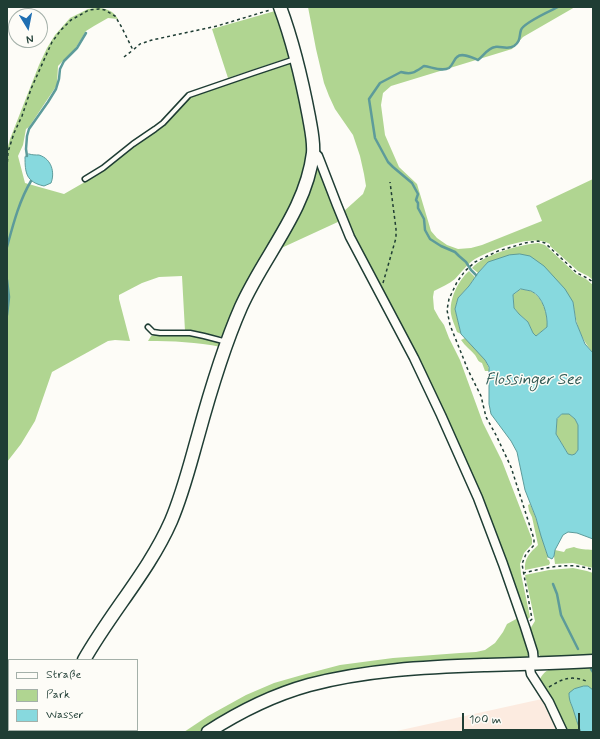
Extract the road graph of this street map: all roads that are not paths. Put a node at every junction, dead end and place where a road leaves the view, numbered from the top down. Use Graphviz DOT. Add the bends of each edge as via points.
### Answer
graph roads {
  1 [pos="280,8"];
  2 [pos="295,59"];
  3 [pos="313,151"];
  4 [pos="85,179"];
  5 [pos="148,327"];
  6 [pos="227,342"];
  7 [pos="85,659"];
  8 [pos="593,661"];
  9 [pos="531,664"];
  10 [pos="208,732"];
  11 [pos="563,732"];
  1 -- 2 [label="main road"];
  2 -- 3 [label="main road" via="308,114"];
  2 -- 4 [label="lane" via="189,96 158,127"];
  3 -- 6 [label="main road" via="303,193 241,306"];
  3 -- 9 [label="street" via="318,156 350,237 414,358 478,498 525,627 532,652"];
  5 -- 6 [label="lane" via="153,332 190,333"];
  6 -- 7 [label="main road" via="185,483 162,540"];
  8 -- 9 [label="main road"];
  9 -- 10 [label="main road" via="419,668 309,685 240,713"];
  9 -- 11 [label="street" via="531,674 549,702"];
}
